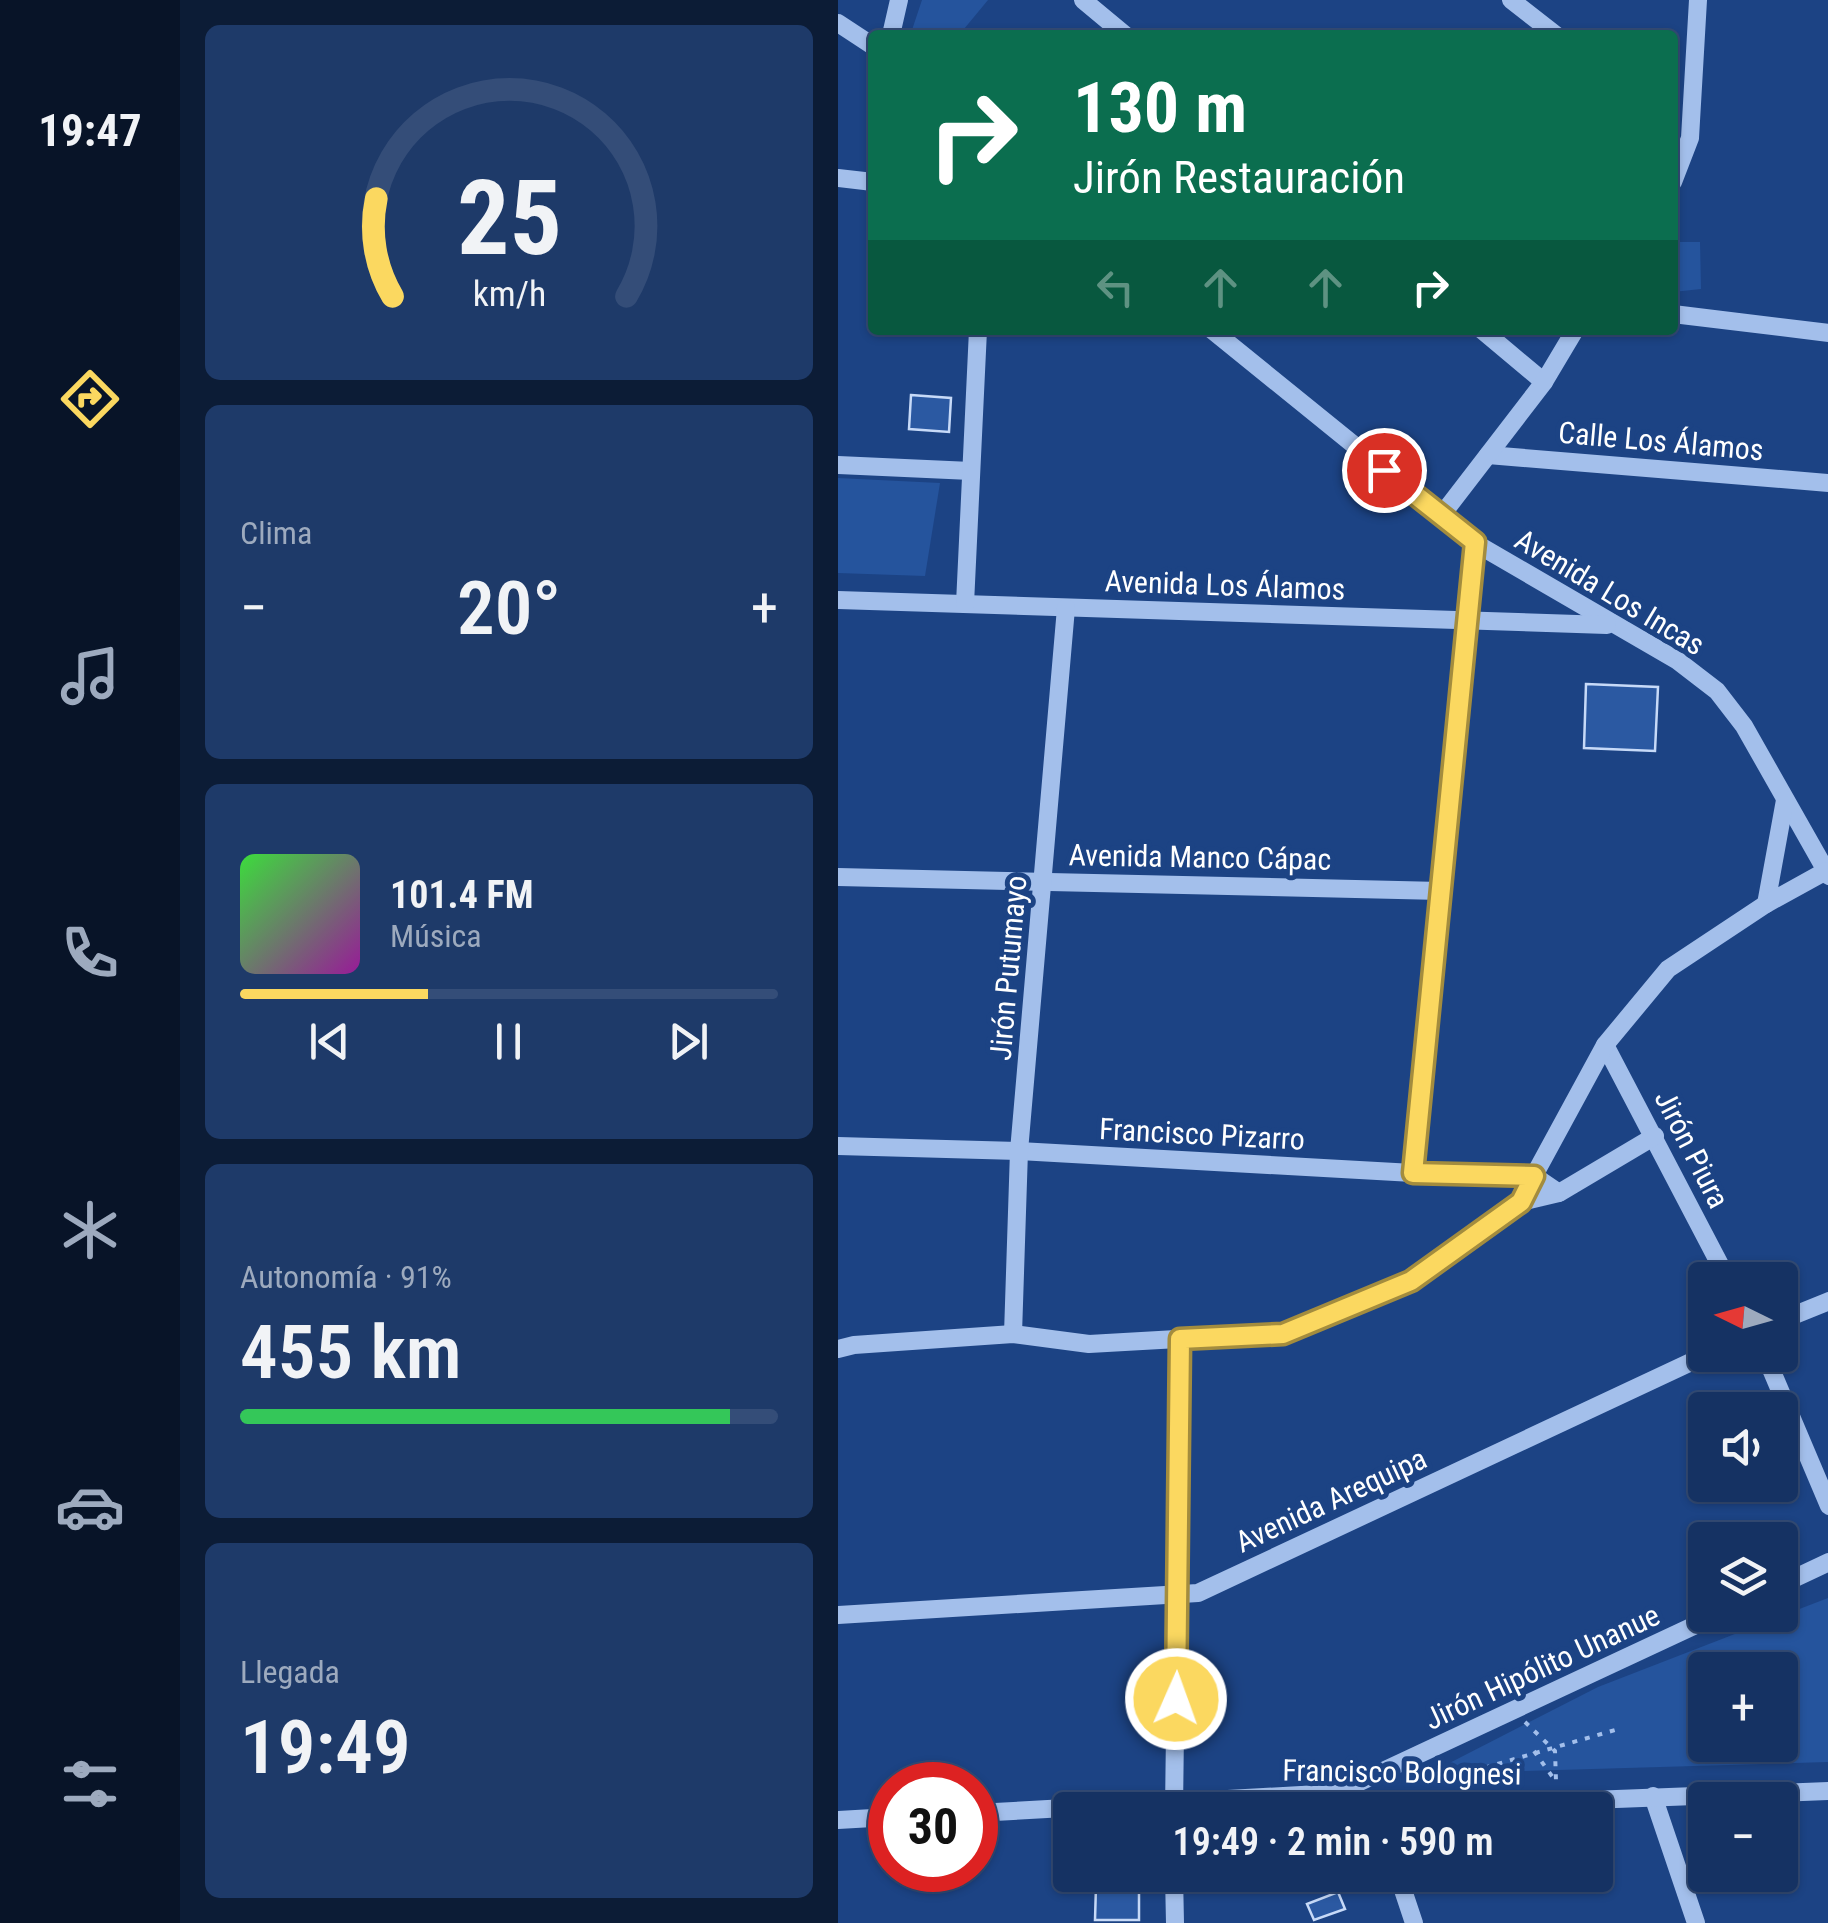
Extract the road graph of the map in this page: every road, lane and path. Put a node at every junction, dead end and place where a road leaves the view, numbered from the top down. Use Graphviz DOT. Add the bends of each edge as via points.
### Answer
graph roads {
  1 [pos="899,0"];
  2 [pos="1083,0"];
  3 [pos="1511,0"];
  4 [pos="1698,0"];
  5 [pos="838,24"];
  6 [pos="892,30"];
  7 [pos="1119,30"];
  8 [pos="1550,30"];
  9 [pos="868,43"];
  10 [pos="1678,129"];
  11 [pos="1690,138"];
  12 [pos="1678,169"];
  13 [pos="838,178"];
  14 [pos="868,181"];
  15 [pos="1678,315"];
  16 [pos="1828,333"];
  17 [pos="978,335"];
  18 [pos="1218,335"];
  19 [pos="1488,335"];
  20 [pos="1572,335"];
  21 [pos="1544,382"];
  22 [pos="1488,455"];
  23 [pos="838,465"];
  24 [pos="971,471"];
  25 [pos="1828,482"];
  26 [pos="1441,516"];
  27 [pos="1475,542"];
  28 [pos="838,600"];
  29 [pos="964,604"];
  30 [pos="1066,608"];
  31 [pos="1467,621"];
  32 [pos="1611,625"];
  33 [pos="1785,800"];
  34 [pos="1827,874"];
  35 [pos="838,877"];
  36 [pos="1044,881"];
  37 [pos="1441,891"];
  38 [pos="1766,904"];
  39 [pos="1605,1045"];
  40 [pos="1655,1136"];
  41 [pos="838,1146"];
  42 [pos="1019,1151"];
  43 [pos="1413,1173"];
  44 [pos="1534,1176"];
  45 [pos="1559,1193"];
  46 [pos="1521,1202"];
  47 [pos="1719,1262"];
  48 [pos="1828,1301"];
  49 [pos="1798,1314"];
  50 [pos="1012,1334"];
  51 [pos="1180,1339"];
  52 [pos="838,1349"];
  53 [pos="1688,1363"];
  54 [pos="1771,1372"];
  55 [pos="1828,1506"];
  56 [pos="1828,1562"];
  57 [pos="1798,1576"];
  58 [pos="1179,1596"];
  59 [pos="838,1615"];
  60 [pos="1688,1629"];
  61 [pos="1515,1712"];
  62 [pos="1615,1730"];
  63 [pos="1551,1747"];
  64 [pos="1534,1751"];
  65 [pos="1366,1778"];
  66 [pos="1556,1781"];
  67 [pos="1426,1784"];
  68 [pos="1174,1792"];
  69 [pos="1338,1792"];
  70 [pos="1370,1792"];
  71 [pos="1560,1792"];
  72 [pos="1828,1792"];
  73 [pos="1653,1796"];
  74 [pos="1613,1798"];
  75 [pos="1053,1810"];
  76 [pos="998,1812"];
  77 [pos="868,1819"];
  78 [pos="838,1820"];
  79 [pos="1174,1892"];
  80 [pos="1404,1892"];
  81 [pos="1175,1923"];
  82 [pos="1414,1923"];
  83 [pos="1696,1923"];
  1 -- 6 [label="street"];
  2 -- 7 [label="street"];
  3 -- 8 [label="street"];
  4 -- 11 [label="street"];
  5 -- 9 [label="street"];
  10 -- 11 [label="street"];
  11 -- 12 [label="street"];
  13 -- 14 [label="street"];
  15 -- 16 [label="street"];
  17 -- 24 [label="street"];
  18 -- 26 [label="street, Avenida Los Incas"];
  19 -- 21 [label="street"];
  20 -- 21 [label="street"];
  21 -- 22 [label="street"];
  22 -- 25 [label="street, Calle Los Álamos"];
  22 -- 26 [label="street"];
  23 -- 24 [label="street"];
  24 -- 29 [label="street"];
  26 -- 27 [label="street, Avenida Los Incas"];
  27 -- 31 [label="street"];
  27 -- 32 [label="street, Avenida Los Incas"];
  28 -- 29 [label="street, Avenida Los Álamos"];
  29 -- 30 [label="street, Avenida Los Álamos"];
  30 -- 31 [label="street, Avenida Los Álamos"];
  30 -- 36 [label="street, Jirón Putumayo"];
  31 -- 32 [label="street, Avenida Los Álamos"];
  31 -- 37 [label="street"];
  32 -- 33 [label="street, Avenida Los Incas" via="1717,691"];
  33 -- 34 [label="street, Avenida Los Incas"];
  33 -- 38 [label="street"];
  34 -- 38 [label="street"];
  35 -- 36 [label="street, Avenida Manco Cápac"];
  36 -- 37 [label="street, Avenida Manco Cápac"];
  36 -- 42 [label="street, Jirón Putumayo"];
  37 -- 43 [label="street"];
  38 -- 39 [label="street" via="1668,969"];
  39 -- 40 [label="street, Jirón Piura"];
  39 -- 44 [label="street"];
  40 -- 45 [label="street"];
  40 -- 47 [label="street, Jirón Piura"];
  41 -- 42 [label="street, Francisco Pizarro"];
  42 -- 43 [label="street, Francisco Pizarro"];
  42 -- 50 [label="street, Jirón Putumayo"];
  43 -- 44 [label="street, Francisco Pizarro"];
  44 -- 45 [label="street"];
  44 -- 46 [label="street"];
  45 -- 46 [label="street"];
  46 -- 51 [label="street" via="1411,1281 1283,1334"];
  48 -- 49 [label="street"];
  50 -- 51 [label="street" via="1089,1344"];
  50 -- 52 [label="street"];
  51 -- 58 [label="street"];
  53 -- 58 [label="street, Avenida Arequipa" via="1216,1585"];
  54 -- 55 [label="street"];
  56 -- 57 [label="street"];
  58 -- 59 [label="street, Avenida Arequipa"];
  58 -- 68 [label="street"];
  60 -- 61 [label="street, Jirón Hipólito Unanue"];
  61 -- 63 [label="path"];
  61 -- 65 [label="street, Jirón Hipólito Unanue"];
  62 -- 63 [label="path"];
  63 -- 64 [label="path"];
  63 -- 66 [label="path"];
  64 -- 66 [label="path"];
  64 -- 67 [label="path"];
  65 -- 69 [label="street, Jirón Hipólito Unanue"];
  65 -- 70 [label="street"];
  66 -- 71 [label="path"];
  72 -- 73 [label="street, Francisco Bolognesi"];
  73 -- 74 [label="street, Francisco Bolognesi"];
  73 -- 83 [label="street"];
  75 -- 76 [label="street, Francisco Bolognesi"];
  77 -- 78 [label="street"];
  79 -- 81 [label="street"];
  80 -- 82 [label="street"];
}
